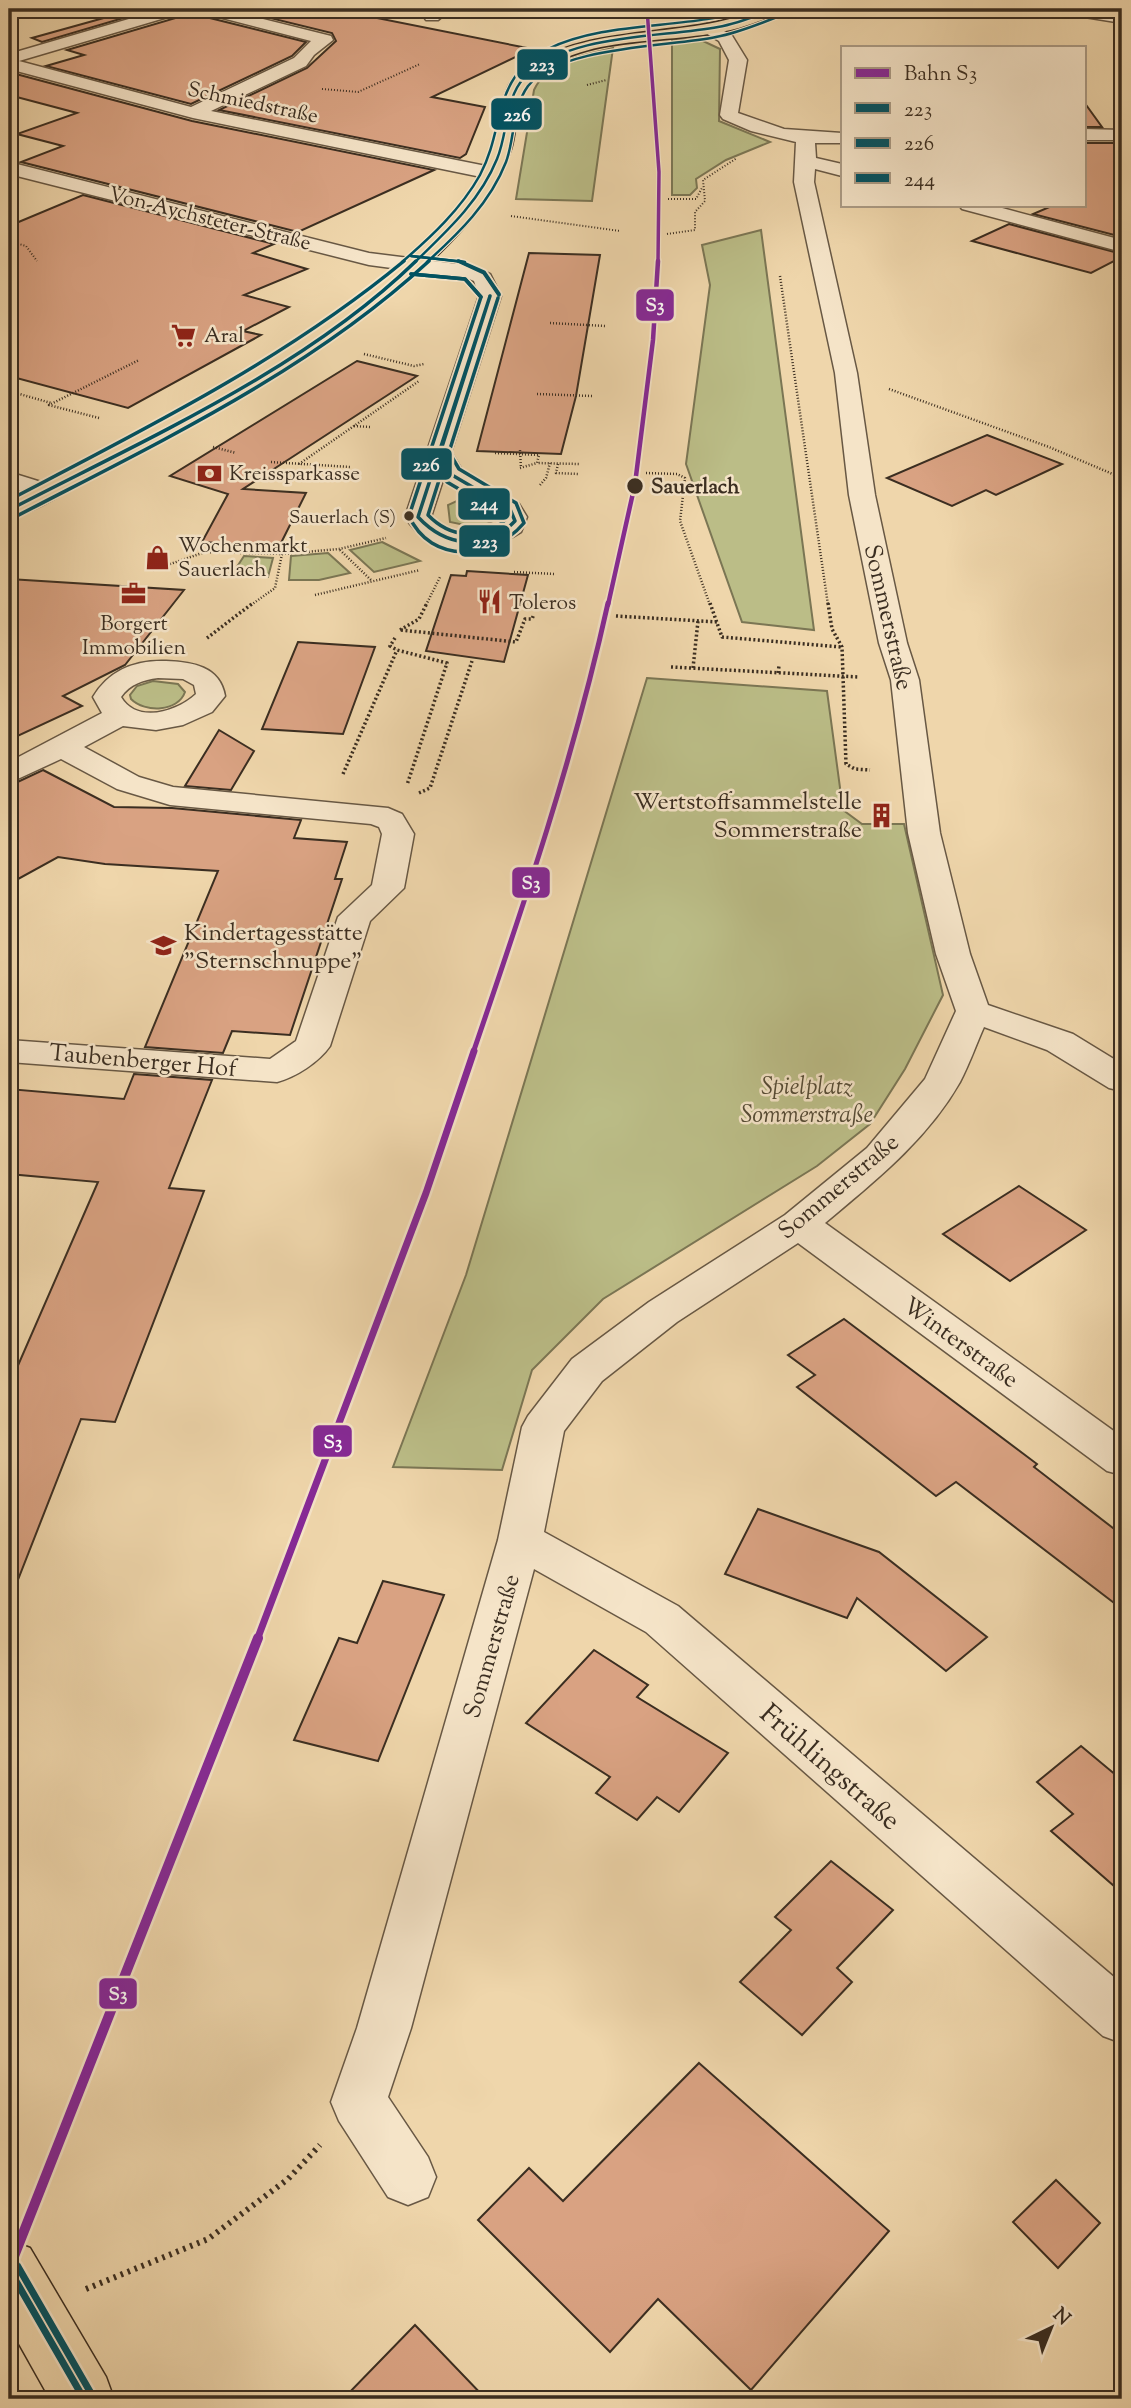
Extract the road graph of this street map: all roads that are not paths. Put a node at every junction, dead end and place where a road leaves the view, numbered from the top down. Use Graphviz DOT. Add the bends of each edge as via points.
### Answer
graph roads {
  1 [pos="179,9"];
  2 [pos="205,9"];
  3 [pos="774,9"];
  4 [pos="1066,9"];
  5 [pos="1122,18"];
  6 [pos="707,29"];
  7 [pos="9,62"];
  8 [pos="194,113"];
  9 [pos="1086,135"];
  10 [pos="1122,135"];
  11 [pos="841,138"];
  12 [pos="806,150"];
  13 [pos="9,167"];
  14 [pos="841,169"];
  15 [pos="491,173"];
  16 [pos="973,206"];
  17 [pos="1122,246"];
  18 [pos="411,265"];
  19 [pos="440,453"];
  20 [pos="9,479"];
  21 [pos="44,491"];
  22 [pos="9,510"];
  23 [pos="121,715"];
  24 [pos="62,747"];
  25 [pos="9,774"];
  26 [pos="973,1011"];
  27 [pos="9,1051"];
  28 [pos="1122,1080"];
  29 [pos="799,1224"];
  30 [pos="1122,1459"];
  31 [pos="520,1540"];
  32 [pos="1122,2018"];
  33 [pos="408,2177"];
  34 [pos="9,2269"];
  35 [pos="84,2399"];
  1 -- 7 [label="street"];
  2 -- 8 [label="street" via="325,40 300,62"];
  3 -- 6 [label="main road"];
  4 -- 5 [label="street"];
  6 -- 12 [label="street" via="725,38 738,60 729,115"];
  6 -- 15 [label="main road" via="585,47 551,58 527,74 514,91"];
  7 -- 8 [label="street, Schmiedstraße"];
  8 -- 15 [label="street, Schmiedstraße"];
  9 -- 10 [label="street"];
  11 -- 12 [label="street"];
  12 -- 14 [label="street"];
  12 -- 26 [label="street, Sommerstraße" via="804,181 846,373 862,495 905,680 924,833 953,954"];
  13 -- 18 [label="street, Von-Aychsteter-Straße" via="369,259"];
  15 -- 18 [label="main road" via="477,201"];
  16 -- 17 [label="street"];
  18 -- 19 [label="street, Von-Aychsteter-Straße" via="473,272 483,278 490,296"];
  18 -- 21 [label="main road" via="346,318"];
  19 -- 19 [label="street" via="418,517 424,530 440,540 499,537 514,521 510,509 452,475"];
  20 -- 21 [label="street"];
  21 -- 22 [label="main road"];
  23 -- 23 [label="street" via="110,707 107,697 111,687 138,672 177,669 205,679 211,687 204,706 175,719 137,720"];
  23 -- 24 [label="street"];
  24 -- 25 [label="street"];
  24 -- 27 [label="street, Taubenberger Hof" via="128,783 170,796 377,815 391,821 398,834 388,888 355,917 312,1046 277,1071"];
  26 -- 28 [label="street" via="1060,1042"];
  26 -- 29 [label="street, Sommerstraße" via="942,1082 916,1117 880,1157"];
  29 -- 30 [label="street, Winterstraße"];
  29 -- 31 [label="street, Sommerstraße" via="663,1312 587,1370 543,1427"];
  31 -- 32 [label="street, Frühlingstraße" via="662,1619"];
  31 -- 33 [label="street, Sommerstraße" via="384,2028 359,2102"];
  34 -- 35 [label="main road"];
}
